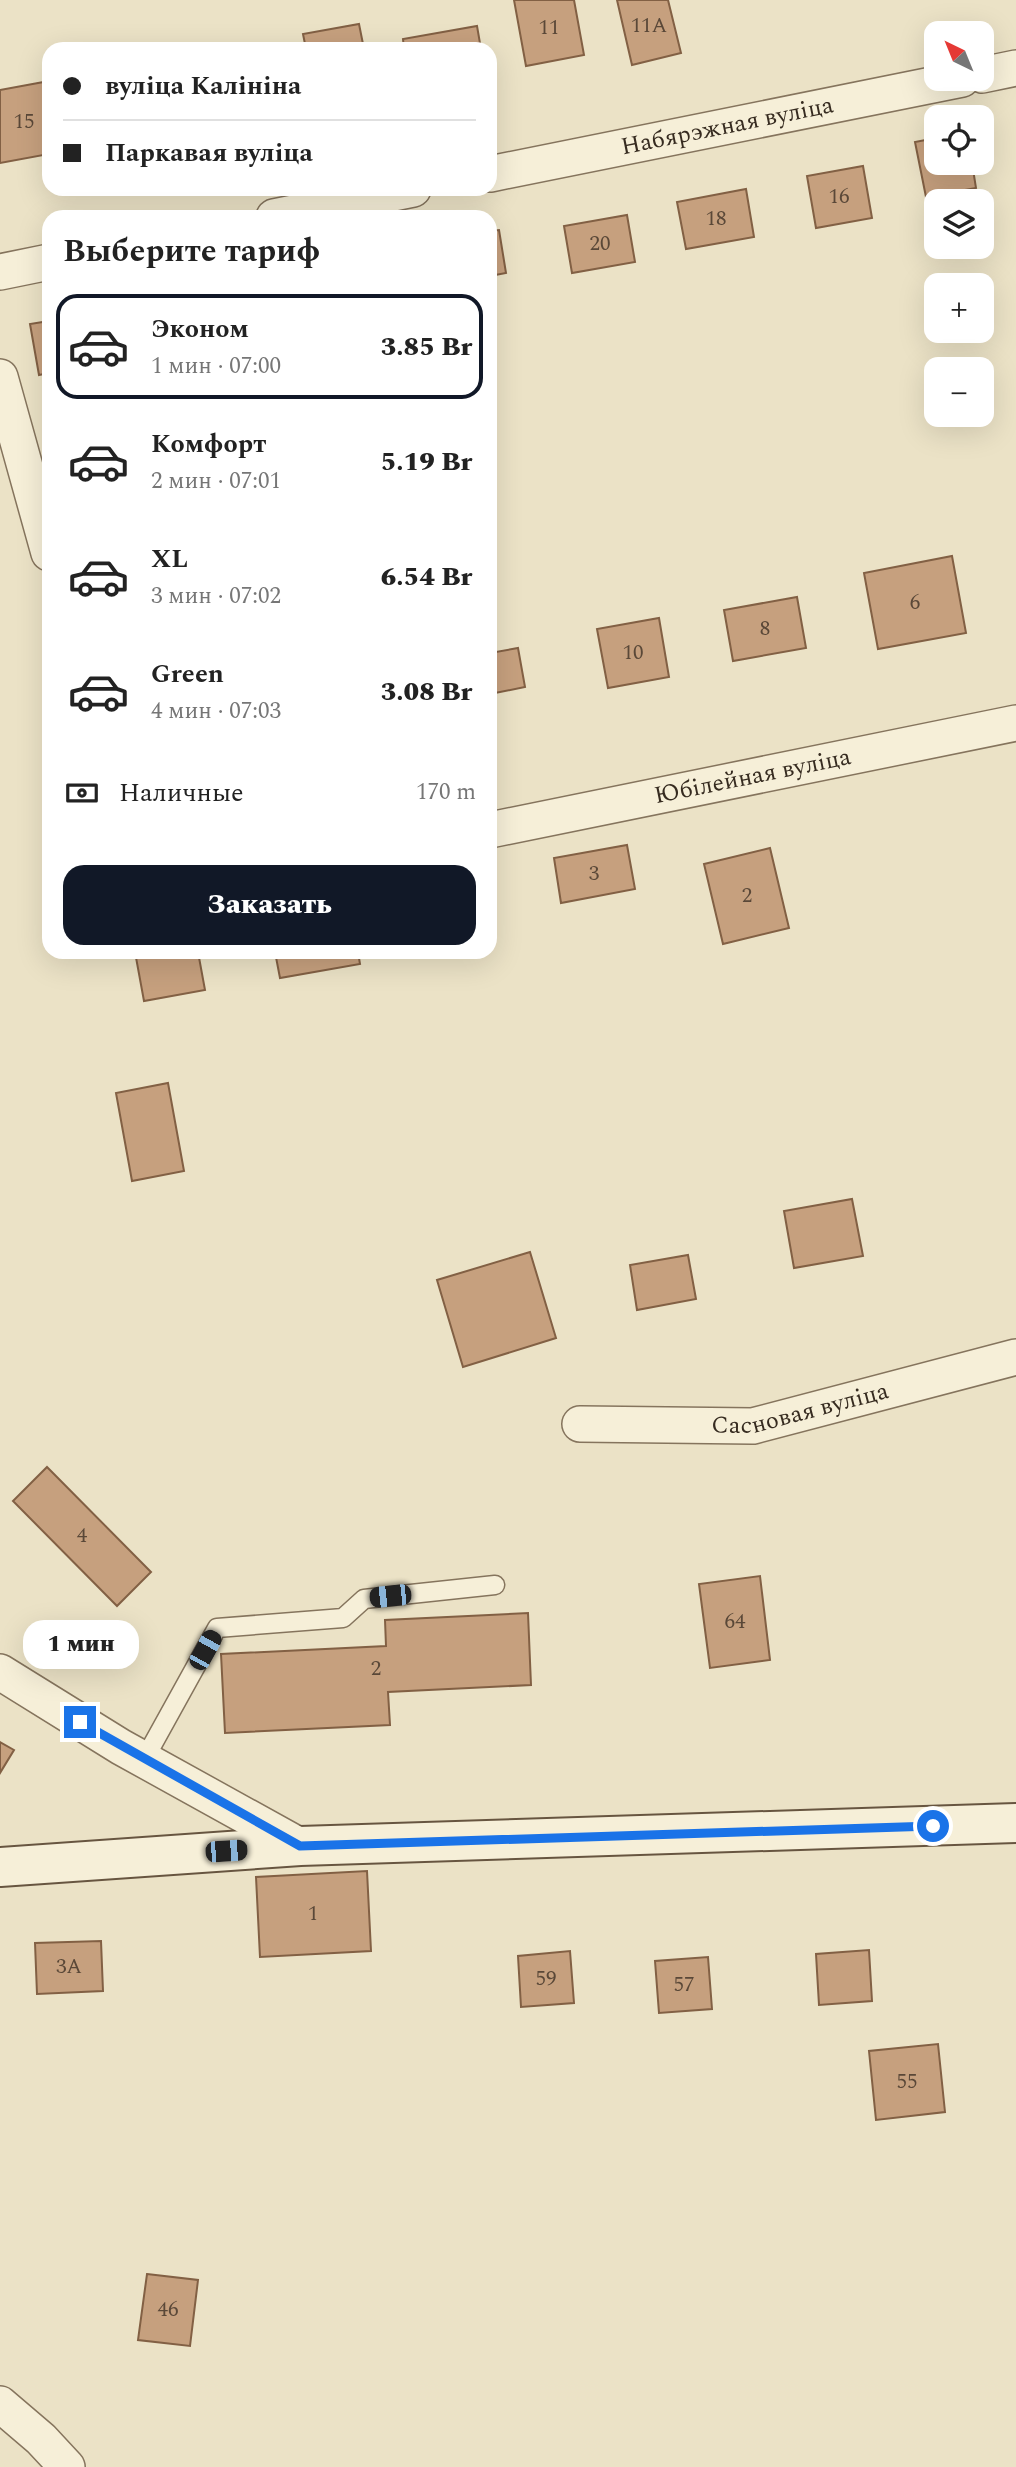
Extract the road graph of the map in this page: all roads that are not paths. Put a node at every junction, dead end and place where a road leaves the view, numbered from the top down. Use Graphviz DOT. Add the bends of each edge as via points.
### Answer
graph roads {
  1 [pos="1016,68"];
  2 [pos="994,73"];
  3 [pos="924,87"];
  4 [pos="497,173"];
  5 [pos="378,196"];
  6 [pos="309,210"];
  7 [pos="42,263"];
  8 [pos="0,272"];
  9 [pos="0,377"];
  10 [pos="42,528"];
  11 [pos="1016,723"];
  12 [pos="497,829"];
  13 [pos="1016,1357"];
  14 [pos="580,1424"];
  15 [pos="495,1585"];
  16 [pos="0,1672"];
  17 [pos="144,1760"];
  18 [pos="1016,1823"];
  19 [pos="300,1846"];
  20 [pos="0,1867"];
  21 [pos="0,2404"];
  22 [pos="67,2467"];
  1 -- 2 [label="street"];
  3 -- 4 [label="street, Набярэжная вуліца"];
  5 -- 6 [label="street"];
  7 -- 8 [label="street"];
  9 -- 10 [label="street"];
  11 -- 12 [label="street, Юбілейная вуліца"];
  13 -- 14 [label="street, Сасновая вуліца" via="753,1426"];
  15 -- 17 [label="lane" via="364,1599 343,1618 217,1628"];
  16 -- 17 [label="street"];
  17 -- 19 [label="street"];
  18 -- 19 [label="street"];
  19 -- 20 [label="street"];
  21 -- 22 [label="street"];
}
